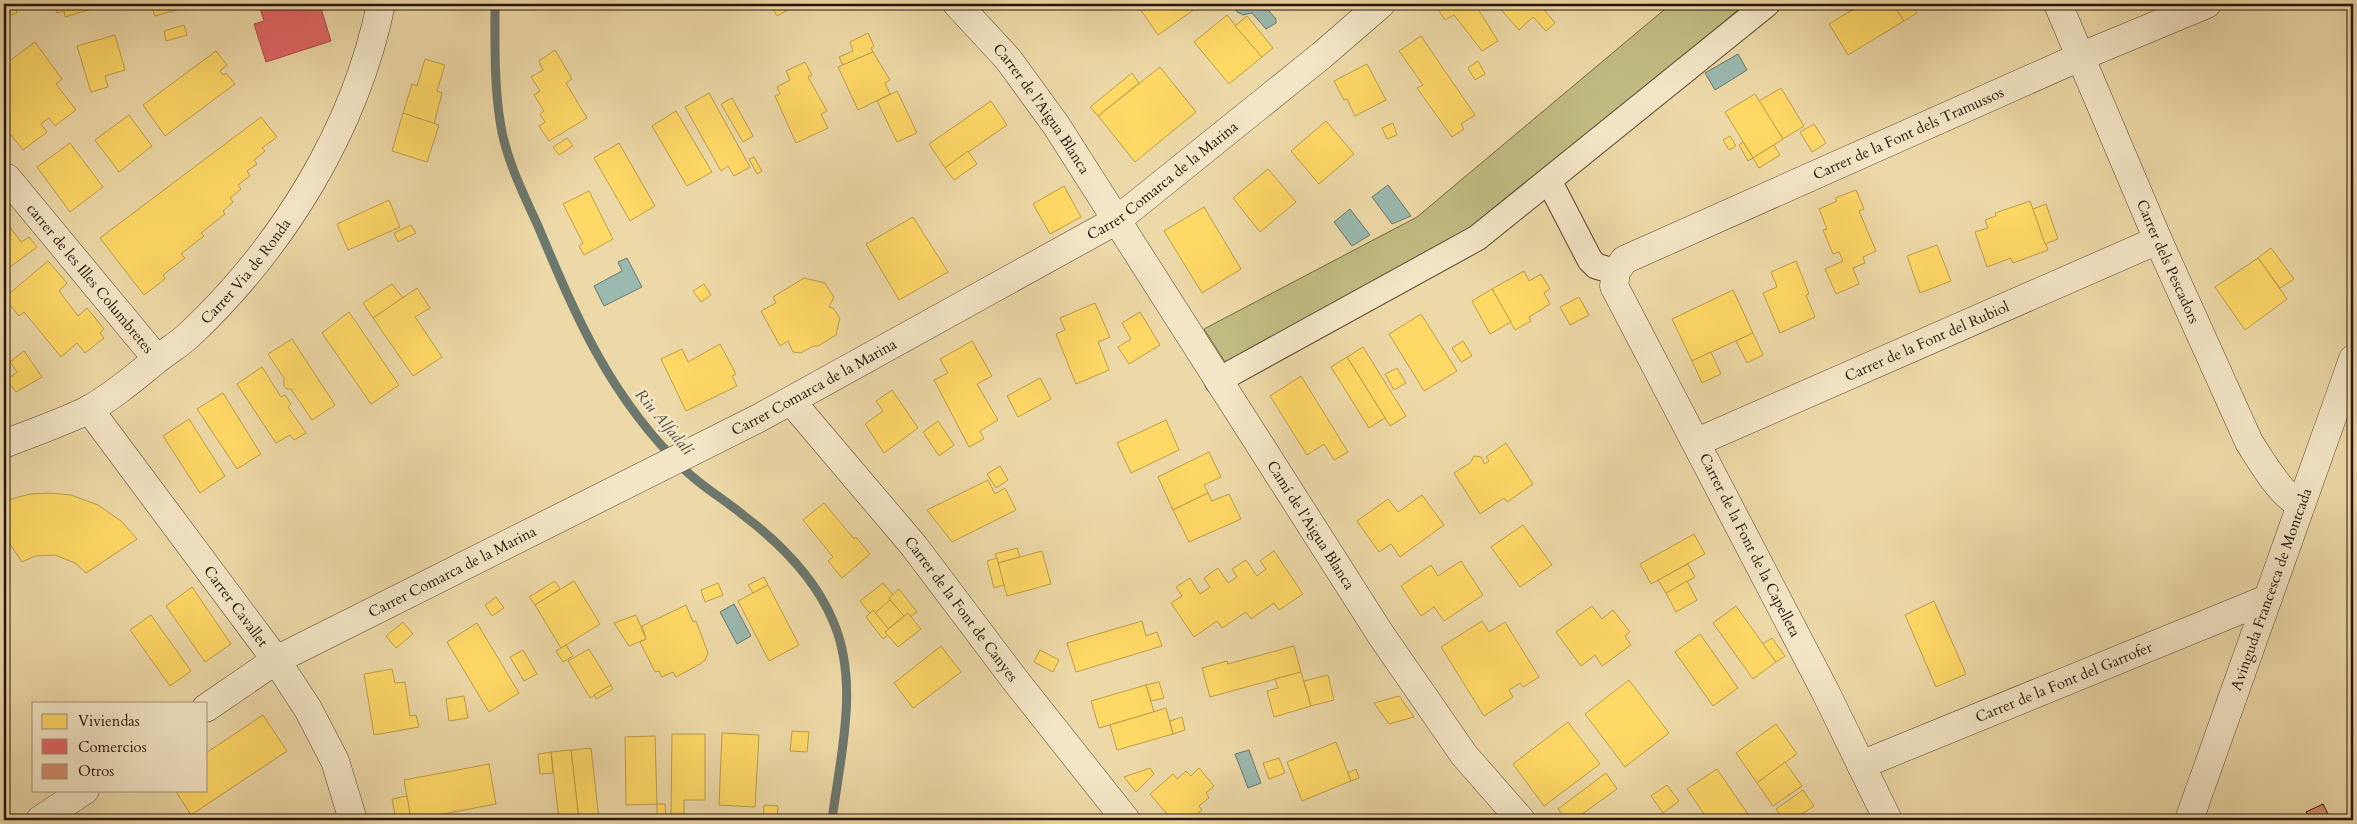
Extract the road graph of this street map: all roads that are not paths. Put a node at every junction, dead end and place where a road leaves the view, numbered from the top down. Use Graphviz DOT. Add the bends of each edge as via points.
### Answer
graph roads {
  1 [pos="381,4"];
  2 [pos="957,4"];
  3 [pos="1381,4"];
  4 [pos="1766,4"];
  5 [pos="2058,4"];
  6 [pos="2207,4"];
  7 [pos="2082,56"];
  8 [pos="4,180"];
  9 [pos="1548,182"];
  10 [pos="1117,220"];
  11 [pos="2158,240"];
  12 [pos="1616,272"];
  13 [pos="2353,358"];
  14 [pos="157,360"];
  15 [pos="1217,381"];
  16 [pos="791,401"];
  17 [pos="89,409"];
  18 [pos="1697,442"];
  19 [pos="4,444"];
  20 [pos="2301,504"];
  21 [pos="2267,599"];
  22 [pos="276,660"];
  23 [pos="208,707"];
  24 [pos="1861,765"];
  25 [pos="82,792"];
  26 [pos="1513,818"];
  27 [pos="40,820"];
  28 [pos="353,820"];
  29 [pos="1126,820"];
  30 [pos="1888,820"];
  31 [pos="2189,820"];
  1 -- 14 [label="street, Carrer Via de Ronda" via="363,72 342,122 296,205 236,287 187,337"];
  2 -- 10 [label="street, Carrer de l’Aigua Blanca" via="1008,58"];
  3 -- 10 [label="street, Carrer Comarca de la Marina"];
  4 -- 9 [label="street"];
  5 -- 7 [label="street, Carrer dels Pescadors"];
  6 -- 7 [label="street, Carrer de la Font dels Tramussos"];
  7 -- 11 [label="street, Carrer dels Pescadors"];
  7 -- 12 [label="street, Carrer de la Font dels Tramussos" via="1624,260"];
  8 -- 14 [label="street, carrer de les Illes Columbretes" via="7,178"];
  9 -- 12 [label="street" via="1590,260 1596,266"];
  9 -- 15 [label="street" via="1477,238"];
  10 -- 15 [label="street, Camí de l’Aigua Blanca"];
  10 -- 16 [label="street, Carrer Comarca de la Marina"];
  11 -- 18 [label="street, Carrer de la Font del Rubiol"];
  11 -- 20 [label="street, Carrer dels Pescadors" via="2249,442 2284,491"];
  12 -- 18 [label="street, Carrer de la Font de la Capelleta" via="1614,286"];
  13 -- 20 [label="street, Avinguda Francesca de Montcada"];
  14 -- 17 [label="street, Carrer Via de Ronda"];
  15 -- 26 [label="street, Camí de l’Aigua Blanca" via="1434,714"];
  16 -- 22 [label="street, Carrer Comarca de la Marina"];
  16 -- 29 [label="street, Carrer de la Font de Canyes" via="914,546"];
  17 -- 19 [label="street, Carrer Via de Ronda"];
  17 -- 22 [label="street, Carrer Cavallet"];
  18 -- 24 [label="street, Carrer de la Font de la Capelleta"];
  20 -- 21 [label="street, Avinguda Francesca de Montcada"];
  21 -- 24 [label="street, Carrer de la Font del Garrofer"];
  21 -- 31 [label="street, Avinguda Francesca de Montcada"];
  22 -- 23 [label="street, Carrer Comarca de la Marina"];
  22 -- 28 [label="street, Carrer Cavallet" via="328,747"];
  24 -- 30 [label="street, Carrer de la Font de la Capelleta"];
  25 -- 27 [label="street"];
}
